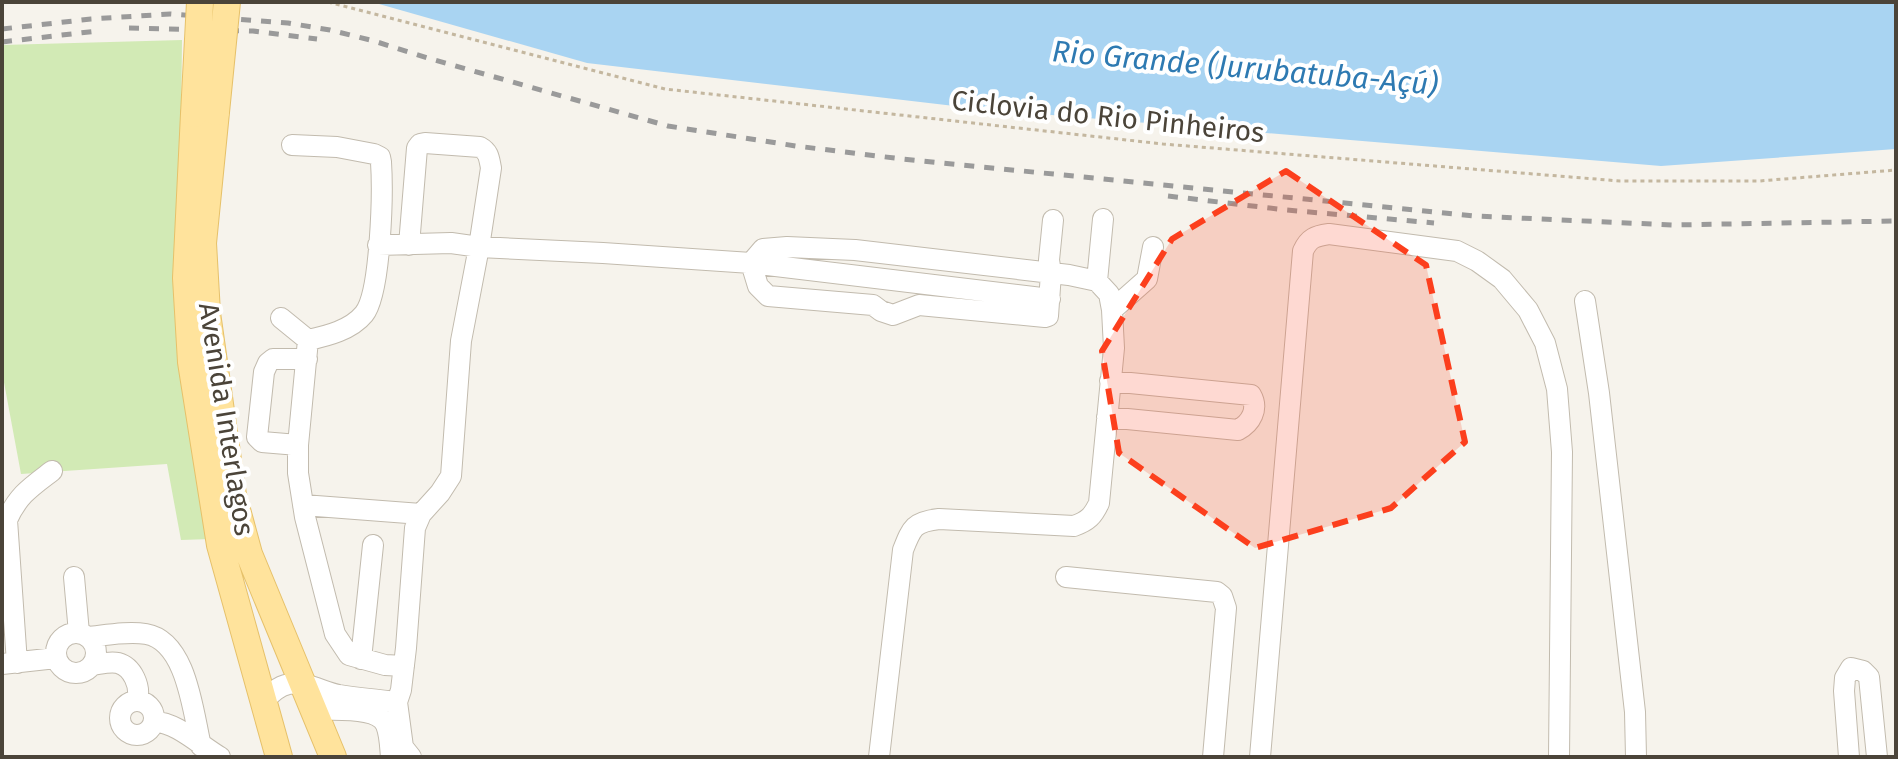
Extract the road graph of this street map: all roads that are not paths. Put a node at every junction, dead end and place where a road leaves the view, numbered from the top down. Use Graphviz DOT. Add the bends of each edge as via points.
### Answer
graph roads {
  1 [pos="200,2"];
  2 [pos="227,2"];
  3 [pos="205,113"];
  4 [pos="292,145"];
  5 [pos="1103,219"];
  6 [pos="1053,220"];
  7 [pos="378,245"];
  8 [pos="409,245"];
  9 [pos="479,247"];
  10 [pos="1153,247"];
  11 [pos="751,263"];
  12 [pos="1051,273"];
  13 [pos="1097,281"];
  14 [pos="916,284"];
  15 [pos="1050,299"];
  16 [pos="1585,301"];
  17 [pos="914,307"];
  18 [pos="1112,310"];
  19 [pos="281,318"];
  20 [pos="308,350"];
  21 [pos="1110,381"];
  22 [pos="1107,417"];
  23 [pos="298,445"];
  24 [pos="52,471"];
  25 [pos="303,505"];
  26 [pos="421,514"];
  27 [pos="373,545"];
  28 [pos="74,577"];
  29 [pos="1066,577"];
  30 [pos="84,635"];
  31 [pos="56,658"];
  32 [pos="361,659"];
  33 [pos="10,664"];
  34 [pos="92,665"];
  35 [pos="404,666"];
  36 [pos="304,684"];
  37 [pos="137,700"];
  38 [pos="263,702"];
  39 [pos="397,702"];
  40 [pos="314,710"];
  41 [pos="154,722"];
  42 [pos="201,746"];
  43 [pos="220,757"];
  44 [pos="279,757"];
  45 [pos="333,757"];
  46 [pos="391,757"];
  47 [pos="411,757"];
  48 [pos="879,757"];
  49 [pos="1213,757"];
  50 [pos="1260,757"];
  51 [pos="1559,757"];
  52 [pos="1636,757"];
  53 [pos="1849,757"];
  54 [pos="1877,757"];
  1 -- 3 [label="main road, bridge"];
  2 -- 3 [label="main road, bridge"];
  3 -- 36 [label="main road, Avenida Interlagos" via="207,313 233,495 249,554"];
  3 -- 38 [label="main road, Avenida Interlagos" via="186,278 191,362 220,545"];
  4 -- 7 [label="lane" via="337,147 380,157"];
  5 -- 13 [label="lane"];
  6 -- 12 [label="lane"];
  7 -- 8 [label="lane"];
  7 -- 20 [label="lane" via="373,291 363,316"];
  8 -- 9 [label="lane"];
  8 -- 9 [label="lane" via="417,148 439,143 480,147 489,157"];
  9 -- 11 [label="lane"];
  9 -- 26 [label="lane" via="461,341 451,476"];
  10 -- 18 [label="lane" via="1147,279"];
  11 -- 12 [label="lane" via="763,249 787,247"];
  11 -- 14 [label="lane"];
  11 -- 17 [label="lane" via="758,286 768,296 873,305 893,315"];
  12 -- 13 [label="lane"];
  12 -- 15 [label="lane"];
  13 -- 18 [label="lane" via="1109,294"];
  14 -- 15 [label="lane"];
  14 -- 17 [label="lane"];
  15 -- 17 [label="lane" via="1045,317"];
  16 -- 52 [label="lane" via="1635,712"];
  18 -- 21 [label="lane"];
  19 -- 20 [label="lane"];
  20 -- 23 [label="lane"];
  20 -- 23 [label="lane" via="268,363 257,437"];
  21 -- 22 [label="lane"];
  21 -- 22 [label="lane" via="1251,395 1255,406 1247,426 1238,430"];
  22 -- 48 [label="lane" via="1099,503 1084,522 1074,526 939,519 913,528 903,550"];
  23 -- 25 [label="lane"];
  24 -- 33 [label="lane" via="22,494 7,520"];
  25 -- 26 [label="lane"];
  25 -- 32 [label="lane" via="335,634 349,655"];
  26 -- 35 [label="lane" via="415,528"];
  27 -- 32 [label="lane"];
  28 -- 30 [label="lane"];
  29 -- 49 [label="lane" via="1222,596 1226,608"];
  30 -- 31 [label="lane" via="72,633 60,640"];
  30 -- 34 [label="lane" via="96,647"];
  30 -- 42 [label="lane" via="144,634 170,648 182,669"];
  31 -- 33 [label="lane"];
  31 -- 34 [label="lane" via="63,669 75,673"];
  32 -- 35 [label="lane"];
  34 -- 37 [label="lane" via="118,663 127,668 139,692"];
  35 -- 39 [label="lane"];
  36 -- 38 [label="lane" via="281,686"];
  36 -- 39 [label="lane"];
  36 -- 40 [label="main road, Avenida Interlagos"];
  37 -- 41 [label="lane" via="151,709"];
  37 -- 41 [label="lane" via="121,713 125,729 140,734"];
  38 -- 44 [label="main road, Avenida Interlagos"];
  39 -- 47 [label="lane" via="403,747"];
  40 -- 45 [label="main road, Avenida Interlagos"];
  40 -- 46 [label="lane" via="377,715 387,726"];
  41 -- 42 [label="lane" via="172,726"];
  42 -- 43 [label="lane"];
  50 -- 51 [label="lane" via="1303,251 1316,235 1329,234 1457,251 1477,261 1502,279 1528,310 1545,343 1557,389 1562,452"];
  53 -- 54 [label="lane" via="1844,691 1851,668 1869,677"];
}
